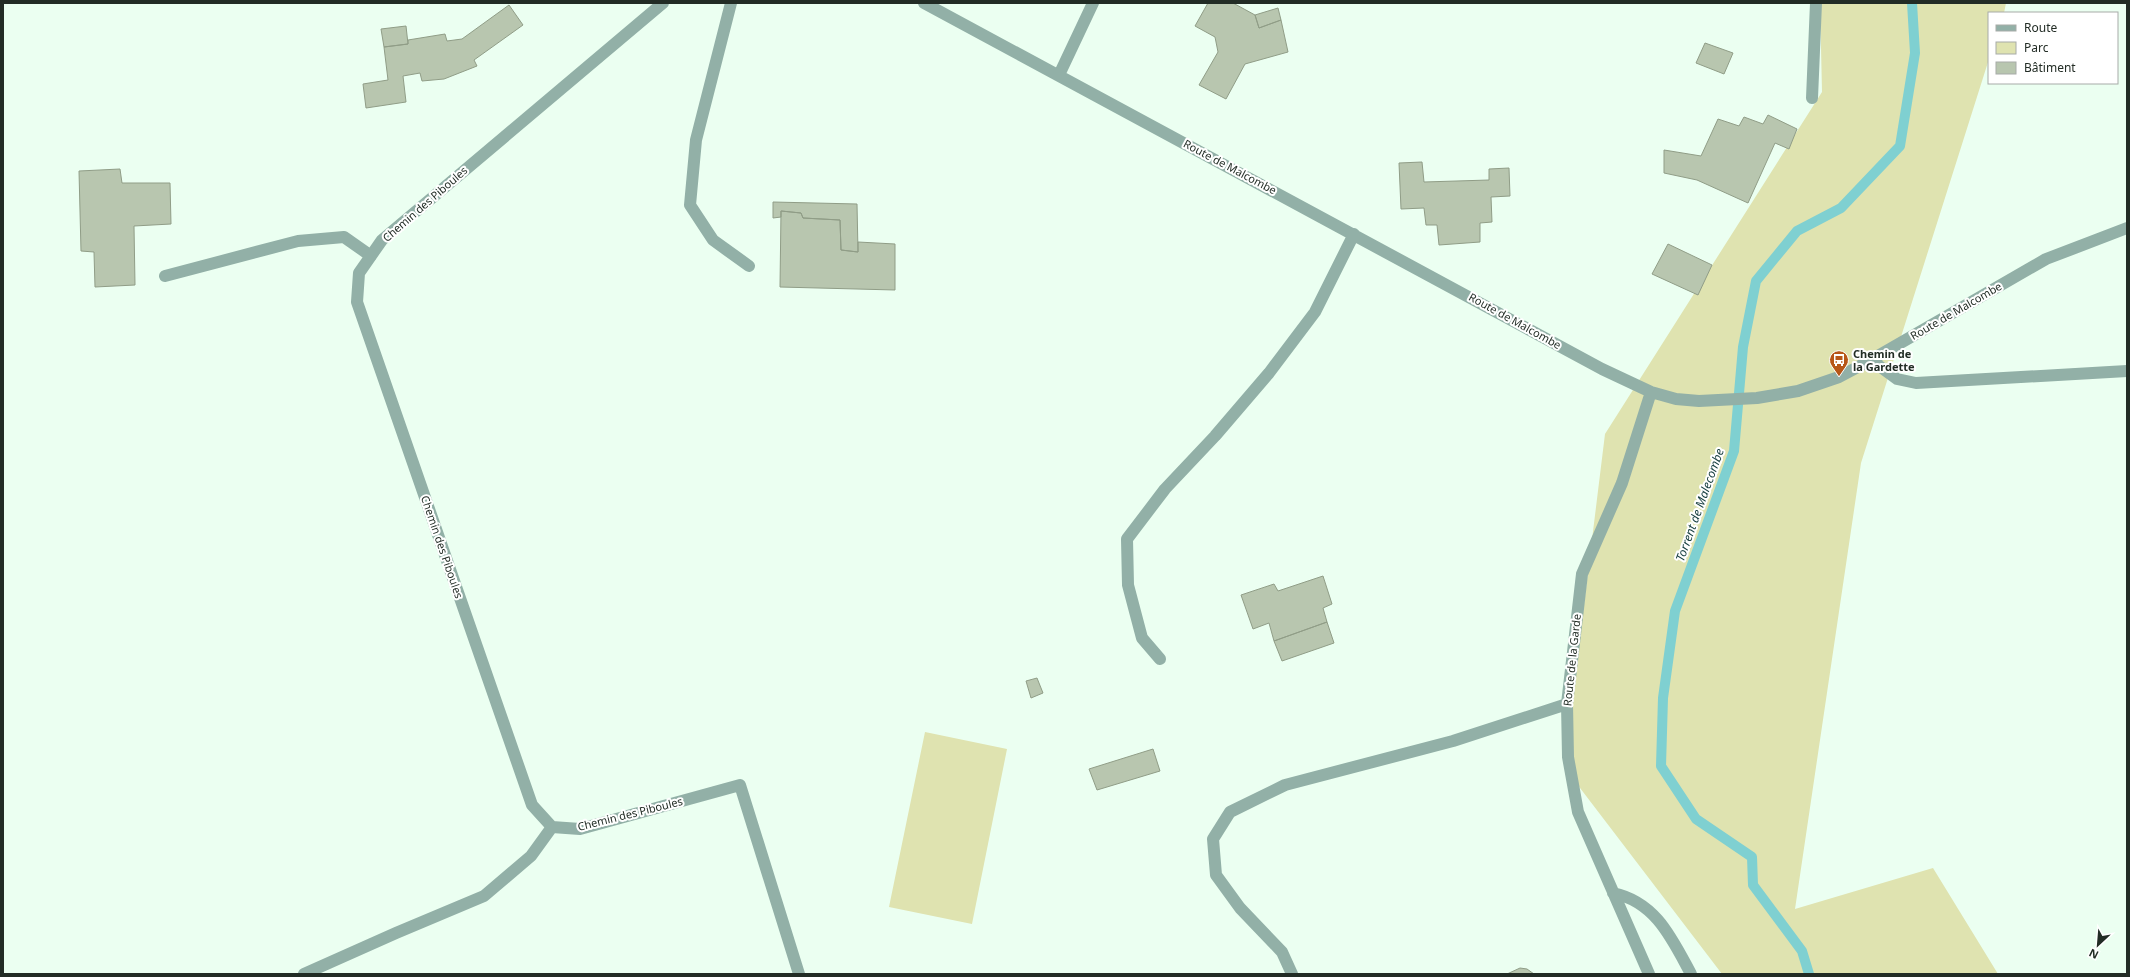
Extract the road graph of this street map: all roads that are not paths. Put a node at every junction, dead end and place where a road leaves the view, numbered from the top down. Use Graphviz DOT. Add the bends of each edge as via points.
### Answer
graph roads {
  1 [pos="663,3"];
  2 [pos="731,3"];
  3 [pos="924,3"];
  4 [pos="1093,3"];
  5 [pos="1816,3"];
  6 [pos="1058,75"];
  7 [pos="1812,98"];
  8 [pos="2127,228"];
  9 [pos="1354,234"];
  10 [pos="371,256"];
  11 [pos="749,266"];
  12 [pos="165,276"];
  13 [pos="1871,360"];
  14 [pos="2127,372"];
  15 [pos="1651,392"];
  16 [pos="1160,659"];
  17 [pos="1567,704"];
  18 [pos="552,828"];
  19 [pos="1613,892"];
  20 [pos="304,974"];
  21 [pos="800,974"];
  22 [pos="1292,974"];
  23 [pos="1649,974"];
  24 [pos="1691,974"];
  1 -- 10 [label="street, Chemin des Piboules" via="382,240"];
  2 -- 11 [label="street" via="696,140 690,205 713,240"];
  3 -- 6 [label="street, Route de Malcombe"];
  4 -- 6 [label="street"];
  5 -- 7 [label="street"];
  6 -- 9 [label="street, Route de Malcombe"];
  8 -- 13 [label="street, Route de Malcombe" via="2046,259"];
  9 -- 15 [label="street, Route de Malcombe" via="1602,369"];
  9 -- 16 [label="street" via="1315,312 1269,373 1215,436 1165,488 1127,539 1128,585 1142,638"];
  10 -- 12 [label="street" via="344,237 298,242"];
  10 -- 18 [label="street, Chemin des Piboules" via="359,273 357,302 532,805"];
  13 -- 14 [label="street" via="1897,379 1916,383"];
  13 -- 15 [label="street, Route de Malcombe" via="1839,377 1798,391 1757,398 1699,401 1676,399"];
  15 -- 17 [label="street, Route de la Garde" via="1622,483 1582,574"];
  17 -- 19 [label="street, Route de la Garde" via="1568,757 1578,812"];
  17 -- 22 [label="street" via="1453,740 1285,785 1230,812 1213,839 1216,875 1240,908 1282,952"];
  18 -- 20 [label="street" via="531,856 484,896"];
  18 -- 21 [label="street, Chemin des Piboules" via="580,830 740,785"];
  19 -- 23 [label="street, Route de la Garde"];
  19 -- 24 [label="street" via="1637,901 1665,926"];
}
